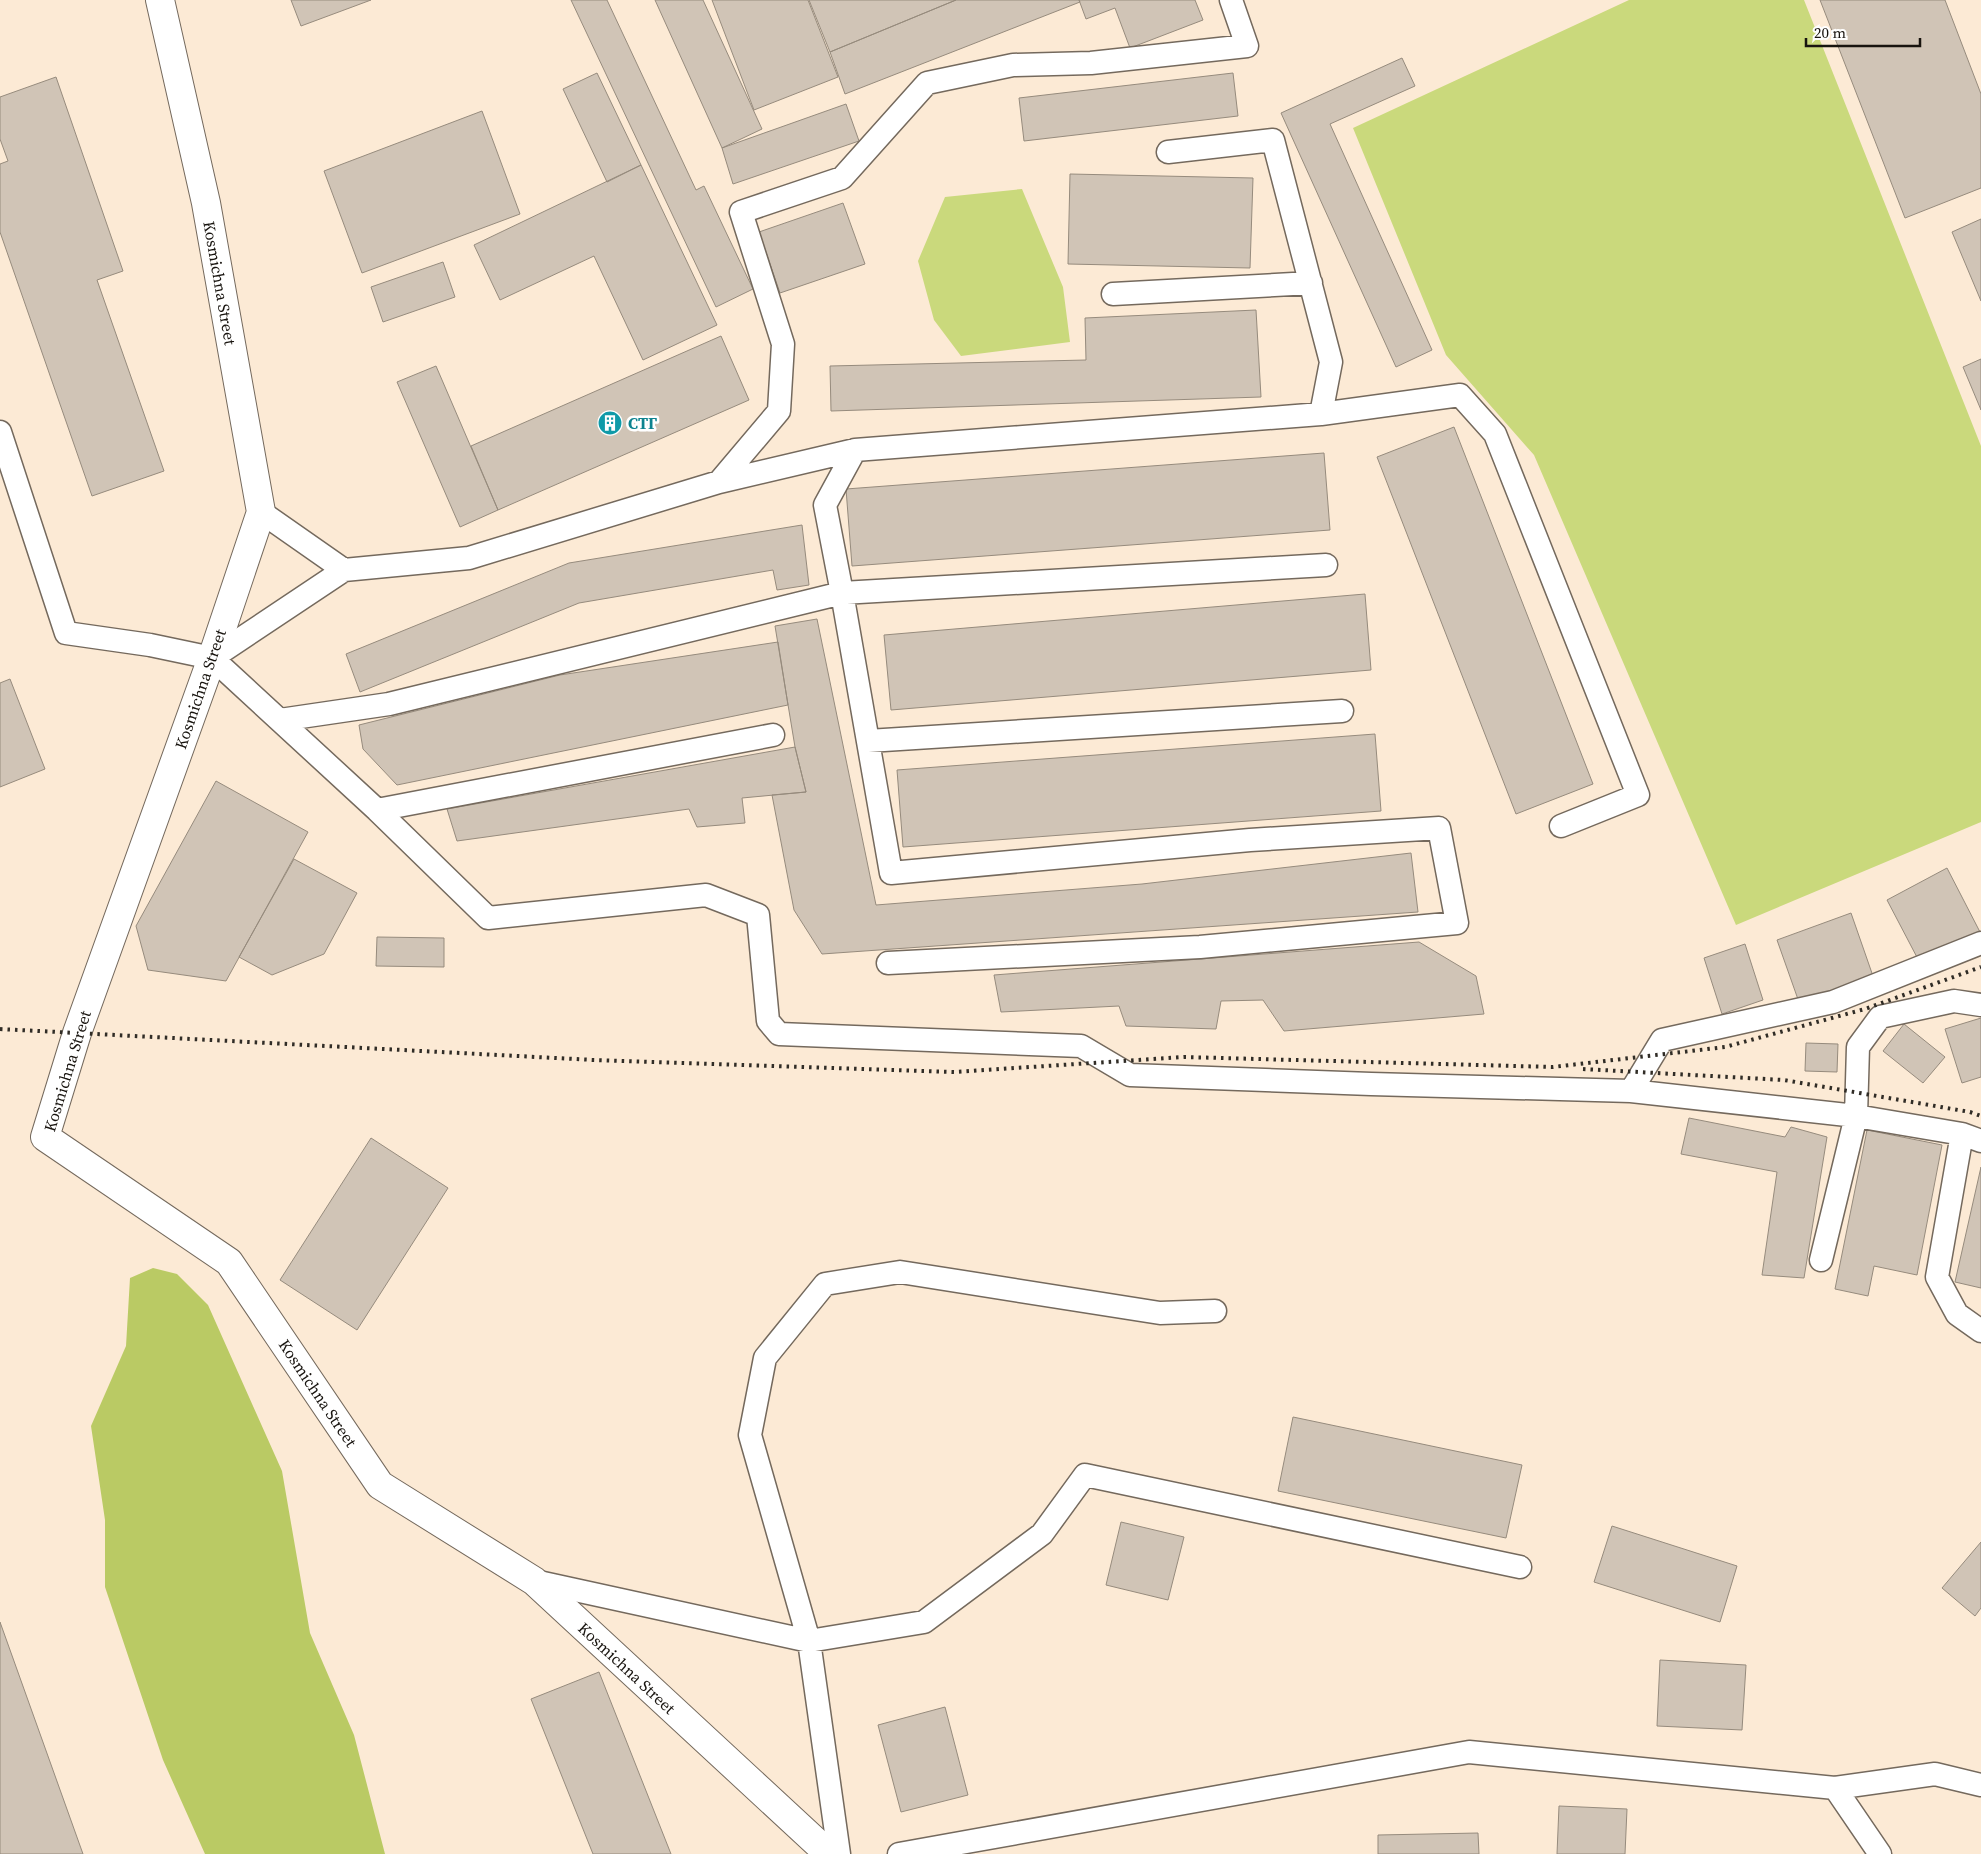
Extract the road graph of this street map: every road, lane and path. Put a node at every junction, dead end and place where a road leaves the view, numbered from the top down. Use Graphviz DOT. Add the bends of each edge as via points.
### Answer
graph roads {
  1 [pos="160,0"];
  2 [pos="1231,0"];
  3 [pos="1168,152"];
  4 [pos="1311,283"];
  5 [pos="1112,294"];
  6 [pos="1321,414"];
  7 [pos="0,432"];
  8 [pos="855,450"];
  9 [pos="719,482"];
  10 [pos="261,512"];
  11 [pos="1326,565"];
  12 [pos="344,570"];
  13 [pos="842,594"];
  14 [pos="212,658"];
  15 [pos="1342,711"];
  16 [pos="280,720"];
  17 [pos="773,735"];
  18 [pos="868,741"];
  19 [pos="377,810"];
  20 [pos="1561,826"];
  21 [pos="1981,943"];
  22 [pos="888,963"];
  23 [pos="1981,1006"];
  24 [pos="1631,1091"];
  25 [pos="1856,1116"];
  26 [pos="1971,1138"];
  27 [pos="1821,1260"];
  28 [pos="1215,1311"];
  29 [pos="1981,1331"];
  30 [pos="1520,1568"];
  31 [pos="534,1581"];
  32 [pos="810,1641"];
  33 [pos="1981,1785"];
  34 [pos="1835,1788"];
  35 [pos="829,1854"];
  36 [pos="839,1854"];
  37 [pos="899,1854"];
  38 [pos="1880,1854"];
  1 -- 10 [label="street, Kosmichna Street" via="206,203"];
  2 -- 9 [label="lane" via="1247,46 1091,63 1013,66 927,83 842,178 741,212 783,344 778,411"];
  3 -- 4 [label="lane" via="1273,140"];
  4 -- 5 [label="lane"];
  4 -- 6 [label="lane" via="1331,362"];
  6 -- 8 [label="lane"];
  6 -- 20 [label="lane" via="1460,395 1495,434 1638,795"];
  7 -- 14 [label="lane" via="66,633"];
  8 -- 9 [label="lane"];
  8 -- 13 [label="lane" via="825,505"];
  9 -- 12 [label="lane" via="469,558"];
  10 -- 12 [label="lane"];
  10 -- 14 [label="street, Kosmichna Street"];
  11 -- 13 [label="lane"];
  12 -- 14 [label="lane"];
  13 -- 16 [label="lane" via="389,704"];
  13 -- 18 [label="lane"];
  14 -- 16 [label="lane"];
  14 -- 31 [label="street, Kosmichna Street" via="77,1033 45,1137 230,1262 380,1485"];
  15 -- 18 [label="lane"];
  16 -- 19 [label="lane"];
  17 -- 19 [label="lane"];
  18 -- 22 [label="lane" via="891,873 1250,840 1439,828 1457,923 1200,947"];
  19 -- 24 [label="lane" via="488,918 706,895 758,915 768,1021 779,1034 1081,1046 1130,1074"];
  21 -- 24 [label="lane" via="1834,1002 1662,1040"];
  23 -- 25 [label="lane" via="1954,1001 1880,1017 1858,1047"];
  24 -- 25 [label="lane"];
  25 -- 26 [label="lane"];
  25 -- 27 [label="lane"];
  26 -- 29 [label="lane" via="1937,1277 1957,1314"];
  28 -- 32 [label="lane" via="1160,1313 900,1272 825,1284 765,1358 750,1435"];
  30 -- 32 [label="lane" via="1085,1475 1042,1534 924,1622"];
  31 -- 32 [label="lane"];
  31 -- 35 [label="street, Kosmichna Street"];
  32 -- 36 [label="lane"];
  33 -- 34 [label="lane" via="1936,1774"];
  34 -- 37 [label="lane" via="1468,1752"];
  34 -- 38 [label="lane"];
}
